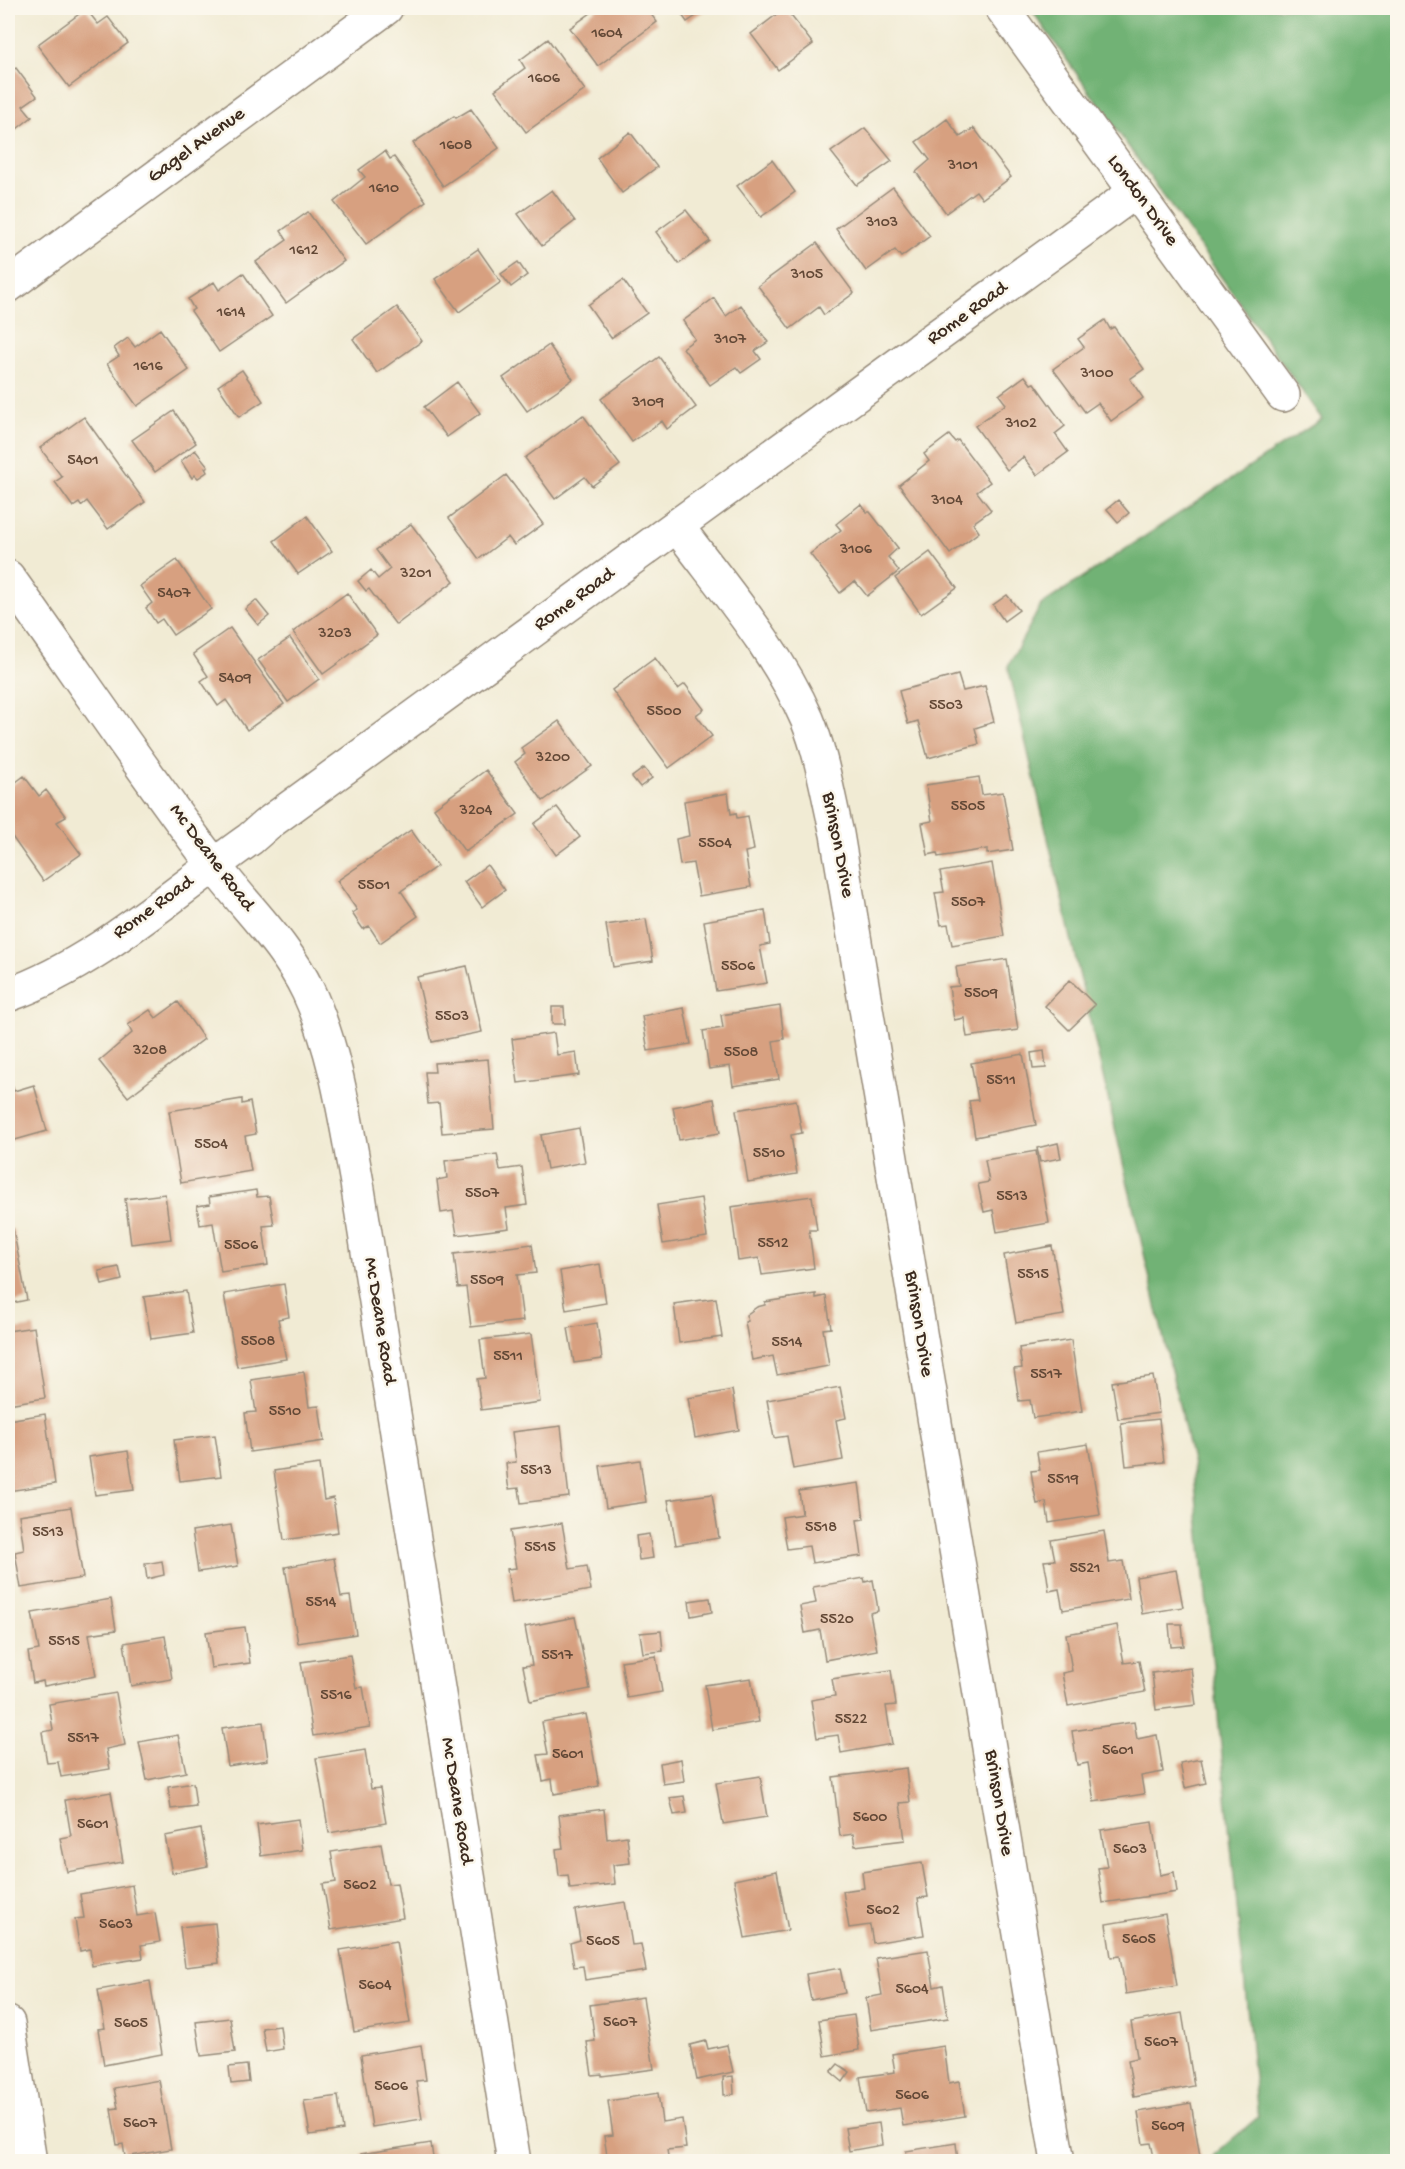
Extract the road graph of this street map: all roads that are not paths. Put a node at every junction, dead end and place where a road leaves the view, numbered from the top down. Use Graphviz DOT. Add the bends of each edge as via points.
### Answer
graph roads {
  1 [pos="386,8"];
  2 [pos="1002,8"];
  3 [pos="1135,192"];
  4 [pos="8,286"];
  5 [pos="1283,395"];
  6 [pos="677,526"];
  7 [pos="8,577"];
  8 [pos="213,865"];
  9 [pos="8,995"];
  10 [pos="8,2023"];
  11 [pos="30,2162"];
  12 [pos="514,2162"];
  13 [pos="1058,2162"];
  1 -- 4 [label="street, Gagel Avenue"];
  2 -- 3 [label="street, London Drive"];
  3 -- 5 [label="street, London Drive"];
  3 -- 6 [label="street, Rome Road"];
  6 -- 8 [label="street, Rome Road"];
  6 -- 13 [label="street, Brinson Drive" via="777,660 807,720 822,769 837,834"];
  7 -- 8 [label="street, Mc Deane Road"];
  8 -- 9 [label="street, Rome Road" via="87,956"];
  8 -- 12 [label="street, Mc Deane Road" via="288,957 307,988 334,1063 357,1183"];
  10 -- 11 [label="street"];
}
